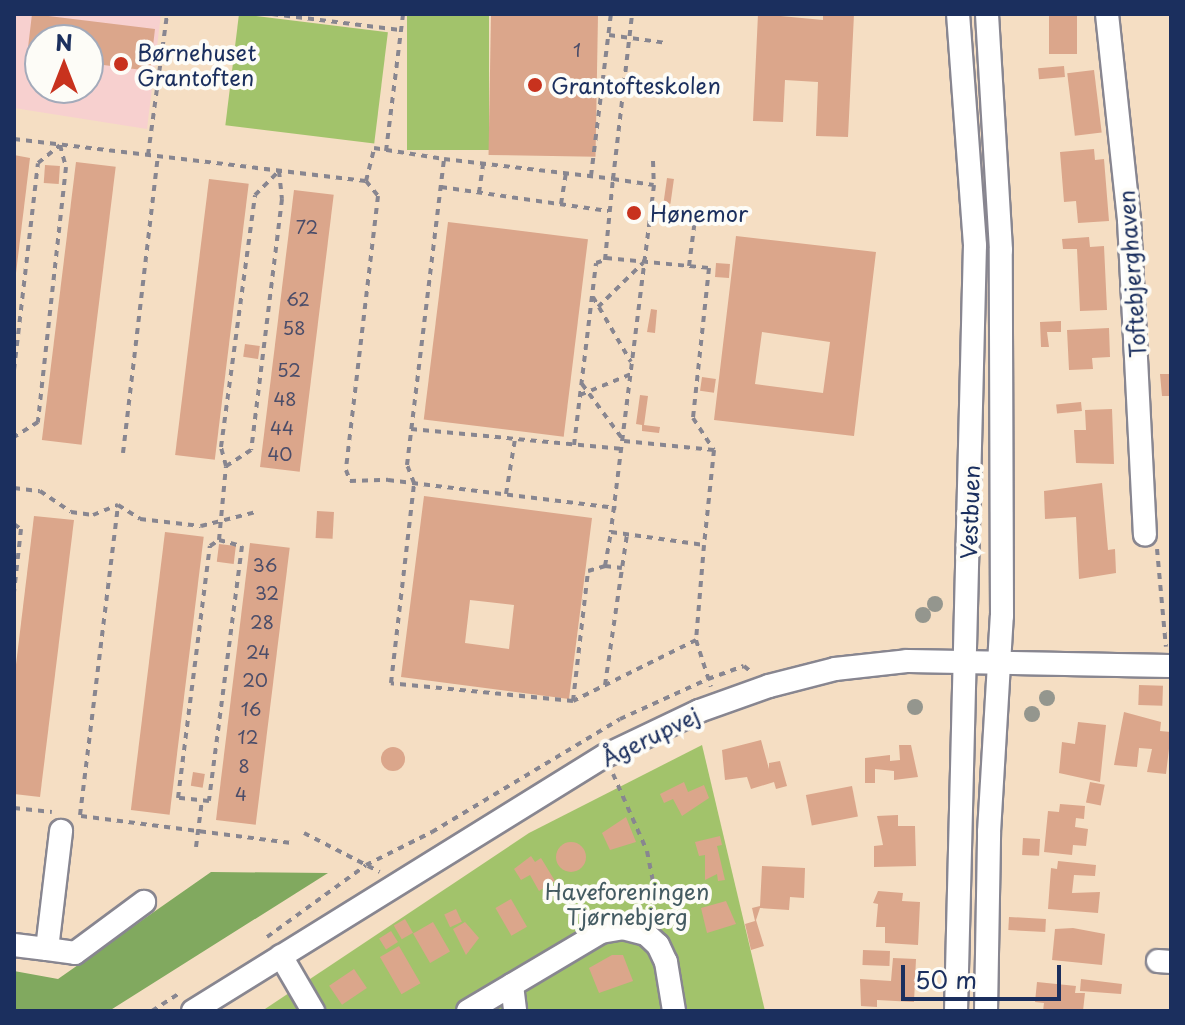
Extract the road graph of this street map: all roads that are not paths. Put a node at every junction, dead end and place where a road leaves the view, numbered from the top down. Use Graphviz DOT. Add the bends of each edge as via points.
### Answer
graph roads {
  1 [pos="958,14"];
  2 [pos="987,14"];
  3 [pos="1107,14"];
  4 [pos="1145,535"];
  5 [pos="964,659"];
  6 [pos="1000,660"];
  7 [pos="1169,665"];
  8 [pos="65,820"];
  9 [pos="144,902"];
  10 [pos="14,945"];
  11 [pos="47,949"];
  12 [pos="281,956"];
  13 [pos="512,985"];
  14 [pos="193,1011"];
  15 [pos="313,1011"];
  16 [pos="468,1011"];
  17 [pos="515,1011"];
  18 [pos="674,1011"];
  19 [pos="956,1011"];
  20 [pos="986,1011"];
  1 -- 5 [label="street, Vestbuen" via="975,245"];
  2 -- 6 [label="street, Vestbuen" via="1001,250"];
  3 -- 4 [label="street, Toftebjerghaven" via="1129,220"];
  5 -- 6 [label="street, Ågerupvej"];
  5 -- 12 [label="street, Ågerupvej" via="835,669 716,705 605,756"];
  5 -- 19 [label="street, Vestbuen"];
  6 -- 7 [label="street, Ågerupvej"];
  6 -- 20 [label="street, Vestbuen" via="989,832"];
  8 -- 11 [label="street"];
  9 -- 11 [label="street" via="75,953"];
  10 -- 11 [label="street"];
  12 -- 14 [label="street, Ågerupvej"];
  12 -- 15 [label="street"];
  13 -- 16 [label="street"];
  13 -- 17 [label="street"];
  13 -- 18 [label="street" via="601,932 623,928 646,934 666,962"];
}
